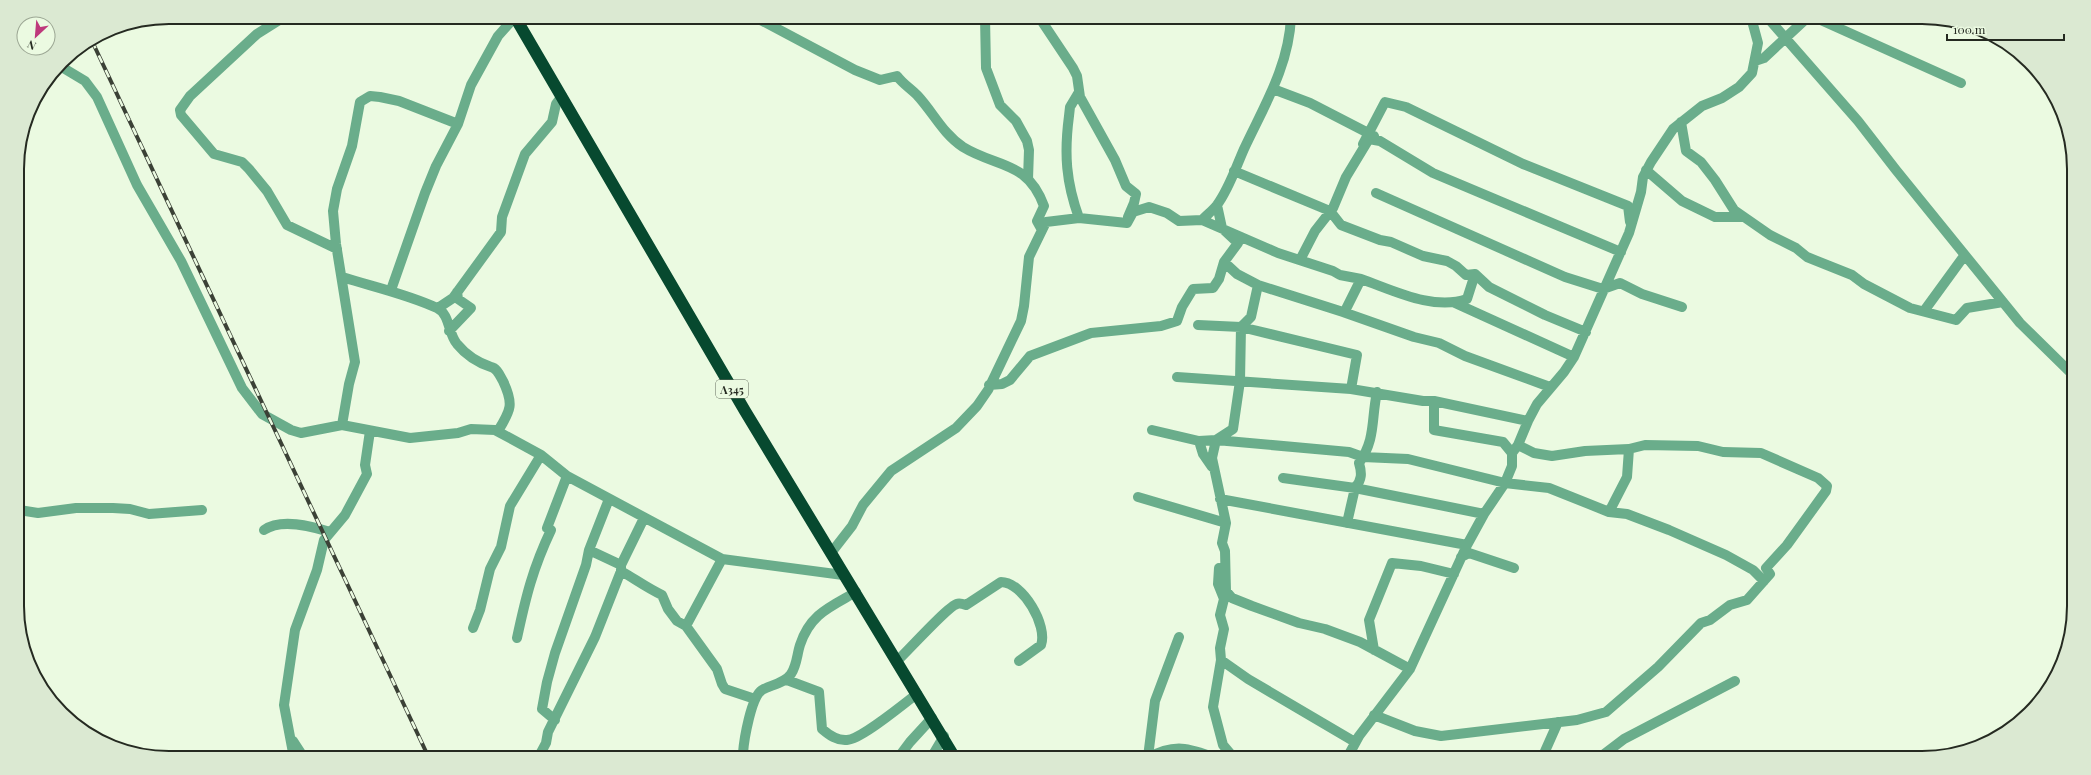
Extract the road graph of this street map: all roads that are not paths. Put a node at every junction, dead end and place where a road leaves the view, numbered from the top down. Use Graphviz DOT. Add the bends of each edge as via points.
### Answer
graph roads {
  1 [pos="273,24"];
  2 [pos="513,24"];
  3 [pos="522,24"];
  4 [pos="768,24"];
  5 [pos="985,24"];
  6 [pos="1044,24"];
  7 [pos="1290,24"];
  8 [pos="1753,24"];
  9 [pos="1773,24"];
  10 [pos="1800,24"];
  11 [pos="1830,24"];
  12 [pos="1785,37"];
  13 [pos="1755,61"];
  14 [pos="65,69"];
  15 [pos="1961,83"];
  16 [pos="1273,89"];
  17 [pos="1079,92"];
  18 [pos="562,96"];
  19 [pos="1681,122"];
  20 [pos="458,124"];
  21 [pos="1368,133"];
  22 [pos="1392,146"];
  23 [pos="1646,170"];
  24 [pos="1234,171"];
  25 [pos="1350,173"];
  26 [pos="1028,179"];
  27 [pos="1376,192"];
  28 [pos="1217,205"];
  29 [pos="1330,211"];
  30 [pos="1744,217"];
  31 [pos="1079,218"];
  32 [pos="1202,220"];
  33 [pos="1126,223"];
  34 [pos="1630,227"];
  35 [pos="1222,228"];
  36 [pos="1042,230"];
  37 [pos="337,250"];
  38 [pos="1621,252"];
  39 [pos="1964,256"];
  40 [pos="1300,260"];
  41 [pos="1224,262"];
  42 [pos="1475,274"];
  43 [pos="342,276"];
  44 [pos="1361,279"];
  45 [pos="1258,285"];
  46 [pos="1603,289"];
  47 [pos="391,290"];
  48 [pos="457,292"];
  49 [pos="2003,302"];
  50 [pos="1455,303"];
  51 [pos="1682,307"];
  52 [pos="438,308"];
  53 [pos="1924,311"];
  54 [pos="1343,312"];
  55 [pos="1198,325"];
  56 [pos="1241,327"];
  57 [pos="449,330"];
  58 [pos="1586,332"];
  59 [pos="1574,357"];
  60 [pos="2067,369"];
  61 [pos="1177,377"];
  62 [pos="1240,381"];
  63 [pos="989,385"];
  64 [pos="1550,387"];
  65 [pos="1351,389"];
  66 [pos="1377,392"];
  67 [pos="1434,401"];
  68 [pos="1528,421"];
  69 [pos="342,425"];
  70 [pos="1152,430"];
  71 [pos="370,431"];
  72 [pos="498,431"];
  73 [pos="1216,440"];
  74 [pos="1199,441"];
  75 [pos="1515,449"];
  76 [pos="1630,449"];
  77 [pos="541,455"];
  78 [pos="1363,457"];
  79 [pos="567,476"];
  80 [pos="1218,477"];
  81 [pos="1283,478"];
  82 [pos="1505,483"];
  83 [pos="1355,488"];
  84 [pos="1138,497"];
  85 [pos="609,499"];
  86 [pos="1220,499"];
  87 [pos="202,510"];
  88 [pos="24,511"];
  89 [pos="1608,512"];
  90 [pos="1484,514"];
  91 [pos="644,518"];
  92 [pos="1226,523"];
  93 [pos="1348,523"];
  94 [pos="264,530"];
  95 [pos="330,532"];
  96 [pos="1222,543"];
  97 [pos="1467,545"];
  98 [pos="588,550"];
  99 [pos="831,553"];
  100 [pos="1462,557"];
  101 [pos="722,559"];
  102 [pos="621,568"];
  103 [pos="1514,568"];
  104 [pos="1454,574"];
  105 [pos="844,575"];
  106 [pos="1764,582"];
  107 [pos="856,592"];
  108 [pos="1224,599"];
  109 [pos="1299,622"];
  110 [pos="686,626"];
  111 [pos="473,628"];
  112 [pos="1179,637"];
  113 [pos="517,638"];
  114 [pos="1374,650"];
  115 [pos="1221,660"];
  116 [pos="1018,661"];
  117 [pos="896,662"];
  118 [pos="1410,669"];
  119 [pos="787,680"];
  120 [pos="1735,682"];
  121 [pos="917,694"];
  122 [pos="755,700"];
  123 [pos="1374,715"];
  124 [pos="932,718"];
  125 [pos="556,720"];
  126 [pos="1558,722"];
  127 [pos="288,735"];
  128 [pos="944,736"];
  129 [pos="1355,742"];
  130 [pos="292,751"];
  131 [pos="299,751"];
  132 [pos="542,751"];
  133 [pos="743,751"];
  134 [pos="903,751"];
  135 [pos="935,751"];
  136 [pos="952,751"];
  137 [pos="1149,751"];
  138 [pos="1161,751"];
  139 [pos="1190,751"];
  140 [pos="1228,751"];
  141 [pos="1350,751"];
  142 [pos="1545,751"];
  143 [pos="1608,751"];
  1 -- 37 [label="street" via="257,34 190,96 180,110 180,115 214,154 242,162 250,168 287,225"];
  2 -- 20 [label="street" via="498,36 471,85"];
  3 -- 18 [label="highway, A345"];
  4 -- 26 [label="street" via="855,70 880,80 897,76 916,94 946,133 964,148 1013,168"];
  5 -- 26 [label="street" via="986,68 1000,105 1016,121 1027,141"];
  6 -- 17 [label="street" via="1073,68"];
  7 -- 16 [label="street" via="1284,61"];
  8 -- 13 [label="street" via="1758,43"];
  9 -- 12 [label="street"];
  10 -- 12 [label="street"];
  11 -- 15 [label="street"];
  12 -- 13 [label="street" via="1764,58"];
  12 -- 39 [label="street" via="1858,121"];
  13 -- 19 [label="street" via="1752,73 1739,87 1722,98 1702,106"];
  14 -- 69 [label="street" via="85,81 97,97 137,185 181,261 242,388 251,401 262,414 296,432 317,432"];
  16 -- 21 [label="street" via="1310,103"];
  16 -- 24 [label="street"];
  17 -- 31 [label="street" via="1070,107 1066,172"];
  17 -- 33 [label="street" via="1126,186 1136,194"];
  18 -- 48 [label="street" via="556,104 552,122 525,154 502,217 501,232"];
  18 -- 99 [label="highway, A345"];
  19 -- 23 [label="street" via="1673,128"];
  19 -- 30 [label="street" via="1686,151 1701,162 1734,210"];
  20 -- 37 [label="street" via="399,101 370,96 360,102 352,146 337,189 334,211"];
  20 -- 47 [label="street" via="425,193"];
  21 -- 22 [label="street"];
  21 -- 25 [label="street"];
  21 -- 34 [label="street" via="1385,102 1406,107 1523,164 1628,206"];
  23 -- 30 [label="street" via="1682,201 1715,217"];
  23 -- 34 [label="street"];
  24 -- 28 [label="street"];
  24 -- 29 [label="street"];
  25 -- 29 [label="street"];
  25 -- 38 [label="street" via="1369,138 1380,141 1433,173"];
  26 -- 36 [label="street" via="1044,206 1037,221"];
  27 -- 46 [label="street" via="1566,277"];
  28 -- 32 [label="street"];
  28 -- 35 [label="street"];
  29 -- 40 [label="street"];
  29 -- 42 [label="street" via="1341,225 1423,256 1447,261 1466,276"];
  30 -- 53 [label="street" via="1807,256 1852,275 1910,308"];
  31 -- 33 [label="street"];
  31 -- 36 [label="street" via="1046,222"];
  32 -- 33 [label="street" via="1179,221 1167,213 1149,207 1133,212"];
  32 -- 35 [label="street"];
  34 -- 38 [label="street"];
  35 -- 40 [label="street"];
  35 -- 41 [label="street" via="1238,243"];
  36 -- 63 [label="street" via="1029,258 1021,321"];
  37 -- 43 [label="street"];
  38 -- 46 [label="street"];
  39 -- 49 [label="street"];
  39 -- 53 [label="street"];
  40 -- 44 [label="street" via="1340,275"];
  41 -- 45 [label="street" via="1229,268"];
  41 -- 63 [label="street" via="1219,279 1213,288 1193,289 1177,321 1161,326 1091,333 1030,356 1010,380 1002,384"];
  42 -- 50 [label="street" via="1467,299"];
  42 -- 58 [label="street" via="1489,287"];
  43 -- 47 [label="street"];
  43 -- 69 [label="street" via="355,362 348,384"];
  44 -- 50 [label="street" via="1420,299"];
  44 -- 54 [label="street"];
  45 -- 54 [label="street"];
  45 -- 56 [label="street" via="1251,317"];
  46 -- 51 [label="street" via="1620,283 1642,294"];
  46 -- 58 [label="street"];
  47 -- 52 [label="street"];
  48 -- 52 [label="street" via="453,298"];
  48 -- 57 [label="street" via="458,298 471,308"];
  49 -- 53 [label="street" via="1967,308 1956,320"];
  49 -- 60 [label="street" via="2020,323"];
  50 -- 59 [label="street"];
  52 -- 57 [label="street" via="445,313"];
  54 -- 64 [label="street" via="1439,343 1466,356"];
  55 -- 56 [label="street"];
  56 -- 62 [label="street"];
  56 -- 65 [label="street" via="1357,355"];
  57 -- 72 [label="street" via="456,344 467,355 499,373 510,396 511,405 508,416"];
  58 -- 59 [label="street"];
  59 -- 64 [label="street"];
  61 -- 62 [label="street"];
  62 -- 65 [label="street"];
  62 -- 73 [label="street" via="1233,429"];
  63 -- 99 [label="street" via="977,406 956,428 891,471 863,505 852,526"];
  64 -- 68 [label="street"];
  65 -- 66 [label="street"];
  66 -- 67 [label="street"];
  66 -- 78 [label="street" via="1372,438"];
  67 -- 68 [label="street"];
  67 -- 75 [label="street" via="1434,430 1503,442"];
  68 -- 75 [label="street"];
  69 -- 71 [label="street"];
  70 -- 74 [label="street"];
  71 -- 72 [label="street" via="410,438 458,433 471,429"];
  71 -- 95 [label="street" via="367,474 345,515"];
  72 -- 77 [label="street"];
  73 -- 74 [label="street"];
  73 -- 78 [label="street" via="1348,452"];
  73 -- 80 [label="street" via="1212,458"];
  74 -- 80 [label="street" via="1203,454"];
  75 -- 76 [label="street" via="1552,456 1585,451"];
  75 -- 82 [label="street"];
  76 -- 89 [label="street" via="1627,476"];
  76 -- 106 [label="street" via="1645,445 1698,446 1722,452 1761,453 1824,483 1827,486 1826,491 1787,546 1766,568 1770,574"];
  77 -- 79 [label="street"];
  77 -- 111 [label="street" via="510,506 501,547 490,569"];
  78 -- 82 [label="street" via="1408,459"];
  78 -- 83 [label="street" via="1359,463 1362,473"];
  79 -- 85 [label="street"];
  79 -- 113 [label="street" via="547,528 552,530 529,582"];
  80 -- 86 [label="street"];
  81 -- 83 [label="street"];
  82 -- 89 [label="street" via="1549,488"];
  82 -- 90 [label="street"];
  83 -- 90 [label="street"];
  83 -- 93 [label="street"];
  84 -- 92 [label="street"];
  85 -- 91 [label="street"];
  85 -- 98 [label="street"];
  86 -- 92 [label="street"];
  86 -- 93 [label="street"];
  87 -- 88 [label="street" via="149,514 113,508 76,508 38,513"];
  89 -- 106 [label="street" via="1626,514 1726,555 1753,570"];
  90 -- 97 [label="street"];
  91 -- 101 [label="street"];
  91 -- 102 [label="street"];
  92 -- 96 [label="street"];
  93 -- 97 [label="street"];
  94 -- 95 [label="street" via="268,527 294,524 308,525"];
  95 -- 127 [label="street" via="324,540 317,570 294,630 284,705"];
  96 -- 108 [label="street" via="1218,584"];
  96 -- 109 [label="street" via="1225,551 1226,591 1232,598"];
  97 -- 100 [label="street"];
  98 -- 102 [label="street"];
  98 -- 125 [label="street" via="586,565 547,682 542,709"];
  99 -- 105 [label="highway, A345"];
  100 -- 103 [label="street" via="1468,553"];
  100 -- 104 [label="street"];
  101 -- 105 [label="street"];
  101 -- 110 [label="street"];
  102 -- 110 [label="street" via="648,589 662,595 677,621"];
  102 -- 125 [label="street" via="606,612"];
  104 -- 114 [label="street" via="1421,566 1392,563 1369,620"];
  104 -- 118 [label="street"];
  105 -- 107 [label="highway, A345"];
  106 -- 126 [label="street" via="1747,600 1730,605 1702,623 1658,667 1606,712"];
  107 -- 117 [label="highway, A345"];
  107 -- 119 [label="street" via="814,617 803,635 795,665"];
  108 -- 109 [label="street"];
  108 -- 115 [label="street" via="1220,615 1224,629 1220,648"];
  109 -- 114 [label="street" via="1344,636"];
  110 -- 122 [label="street" via="717,668 726,690"];
  112 -- 137 [label="street" via="1155,701"];
  114 -- 118 [label="street"];
  115 -- 129 [label="street" via="1248,679"];
  115 -- 140 [label="street" via="1213,708 1223,745"];
  116 -- 117 [label="street" via="1041,645 1043,632 1025,596 1008,582 997,584 966,604 958,603 947,609"];
  117 -- 121 [label="highway, A345"];
  118 -- 123 [label="street"];
  119 -- 121 [label="street" via="819,692 822,729 840,740 855,738"];
  119 -- 122 [label="street" via="760,691"];
  120 -- 143 [label="street" via="1624,739"];
  121 -- 124 [label="highway, A345"];
  122 -- 133 [label="street" via="744,736"];
  123 -- 126 [label="street" via="1415,731 1441,736"];
  123 -- 129 [label="street"];
  124 -- 128 [label="highway, A345"];
  124 -- 134 [label="street"];
  125 -- 132 [label="street" via="548,732"];
  126 -- 142 [label="street"];
  127 -- 130 [label="street"];
  127 -- 131 [label="street"];
  128 -- 135 [label="street"];
  128 -- 136 [label="highway, A345"];
  129 -- 141 [label="street"];
  138 -- 139 [label="street" via="1175,747"];
}
